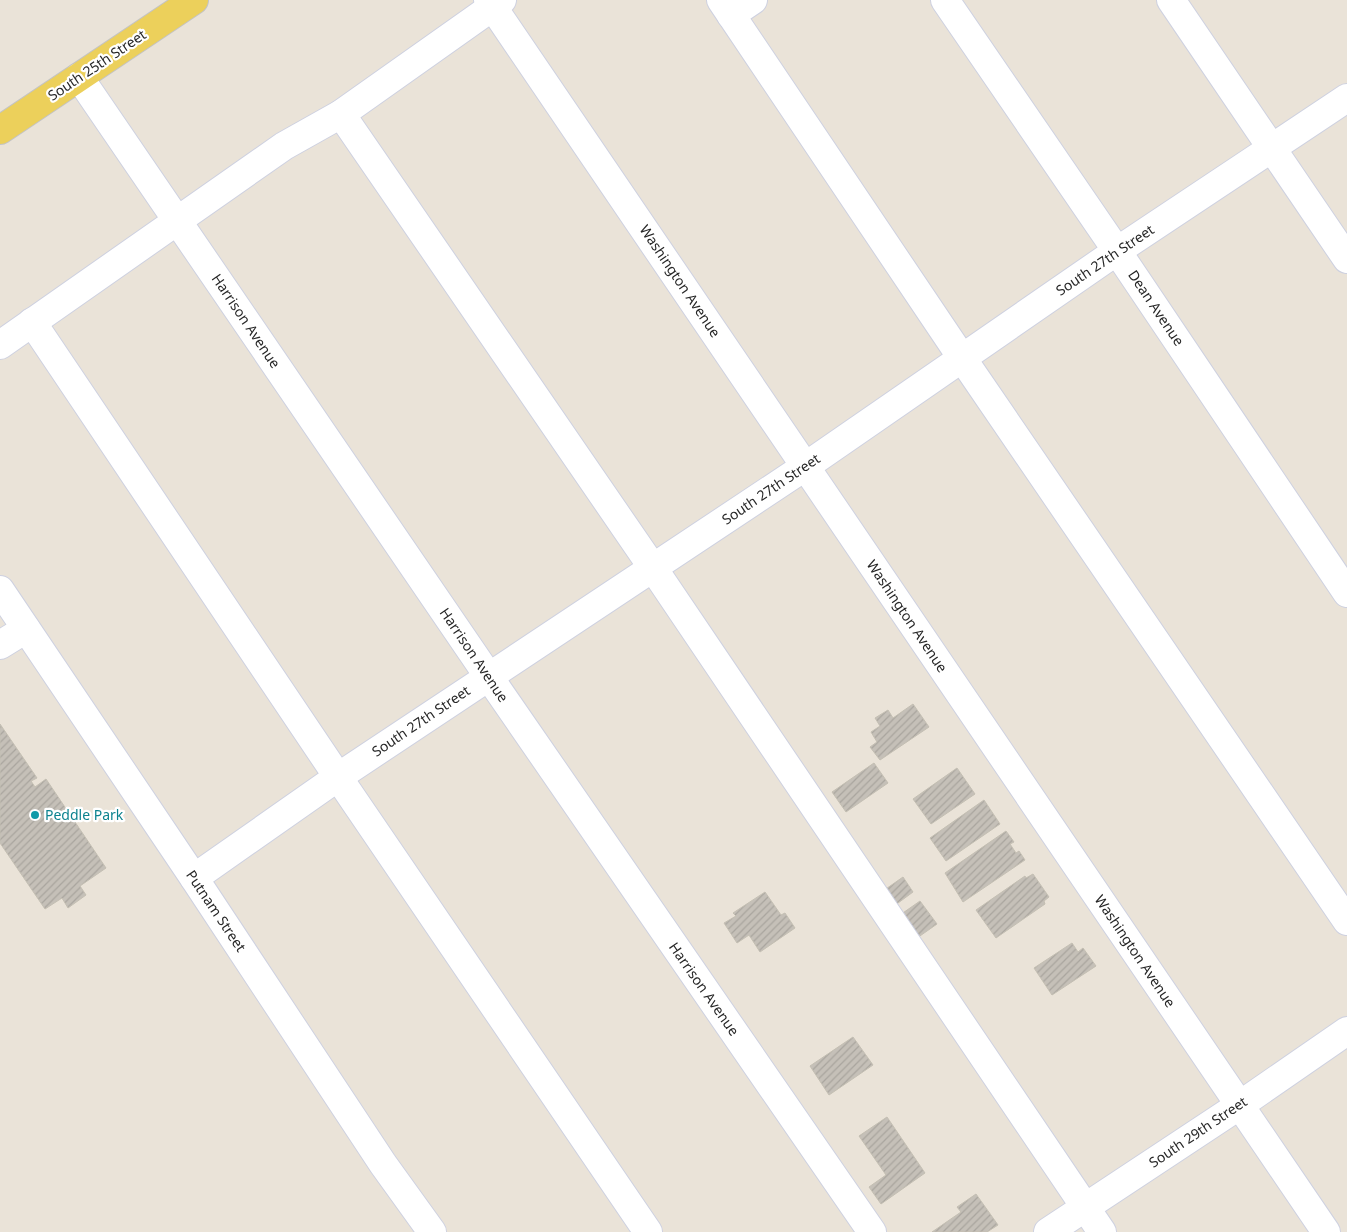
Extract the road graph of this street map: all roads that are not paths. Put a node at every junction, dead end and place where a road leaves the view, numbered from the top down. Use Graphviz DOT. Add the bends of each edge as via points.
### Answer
graph roads {
  1 [pos="194,0"];
  2 [pos="753,0"];
  3 [pos="945,0"];
  4 [pos="1171,0"];
  5 [pos="495,2"];
  6 [pos="726,8"];
  7 [pos="79,78"];
  8 [pos="1347,98"];
  9 [pos="341,114"];
  10 [pos="0,130"];
  11 [pos="1272,148"];
  12 [pos="177,220"];
  13 [pos="1118,251"];
  14 [pos="1347,259"];
  15 [pos="32,322"];
  16 [pos="0,345"];
  17 [pos="962,358"];
  18 [pos="806,466"];
  19 [pos="653,568"];
  20 [pos="0,590"];
  21 [pos="1347,593"];
  22 [pos="26,629"];
  23 [pos="0,645"];
  24 [pos="489,676"];
  25 [pos="338,777"];
  26 [pos="194,878"];
  27 [pos="1347,921"];
  28 [pos="1347,1030"];
  29 [pos="1240,1105"];
  30 [pos="1086,1207"];
  31 [pos="432,1232"];
  32 [pos="648,1232"];
  33 [pos="872,1232"];
  34 [pos="1048,1232"];
  35 [pos="1102,1232"];
  36 [pos="1326,1232"];
  1 -- 7 [label="main road, South 25th Street"];
  2 -- 6 [label="street"];
  3 -- 13 [label="street, Dean Avenue"];
  4 -- 11 [label="street"];
  5 -- 9 [label="street"];
  5 -- 18 [label="street, Washington Avenue"];
  6 -- 17 [label="street"];
  7 -- 10 [label="main road, South 25th Street"];
  7 -- 12 [label="street, Harrison Avenue"];
  8 -- 11 [label="street, South 27th Street"];
  9 -- 12 [label="street" via="284,146"];
  9 -- 19 [label="street"];
  11 -- 13 [label="street, South 27th Street"];
  11 -- 14 [label="street"];
  12 -- 15 [label="street"];
  12 -- 24 [label="street, Harrison Avenue"];
  13 -- 17 [label="street, South 27th Street"];
  13 -- 21 [label="street, Dean Avenue"];
  15 -- 16 [label="street"];
  15 -- 25 [label="street"];
  17 -- 18 [label="street, South 27th Street"];
  17 -- 27 [label="street"];
  18 -- 19 [label="street, South 27th Street"];
  18 -- 29 [label="street, Washington Avenue"];
  19 -- 24 [label="street, South 27th Street"];
  19 -- 30 [label="street"];
  20 -- 22 [label="street, Putnam Street"];
  22 -- 23 [label="street"];
  22 -- 26 [label="street, Putnam Street"];
  24 -- 25 [label="street, South 27th Street"];
  24 -- 33 [label="street, Harrison Avenue"];
  25 -- 26 [label="street, South 27th Street"];
  25 -- 32 [label="street"];
  26 -- 31 [label="street, Putnam Street"];
  28 -- 29 [label="street, South 29th Street"];
  29 -- 30 [label="street, South 29th Street"];
  29 -- 36 [label="street, Washington Avenue"];
  30 -- 34 [label="street, South 29th Street"];
  30 -- 35 [label="street"];
}
